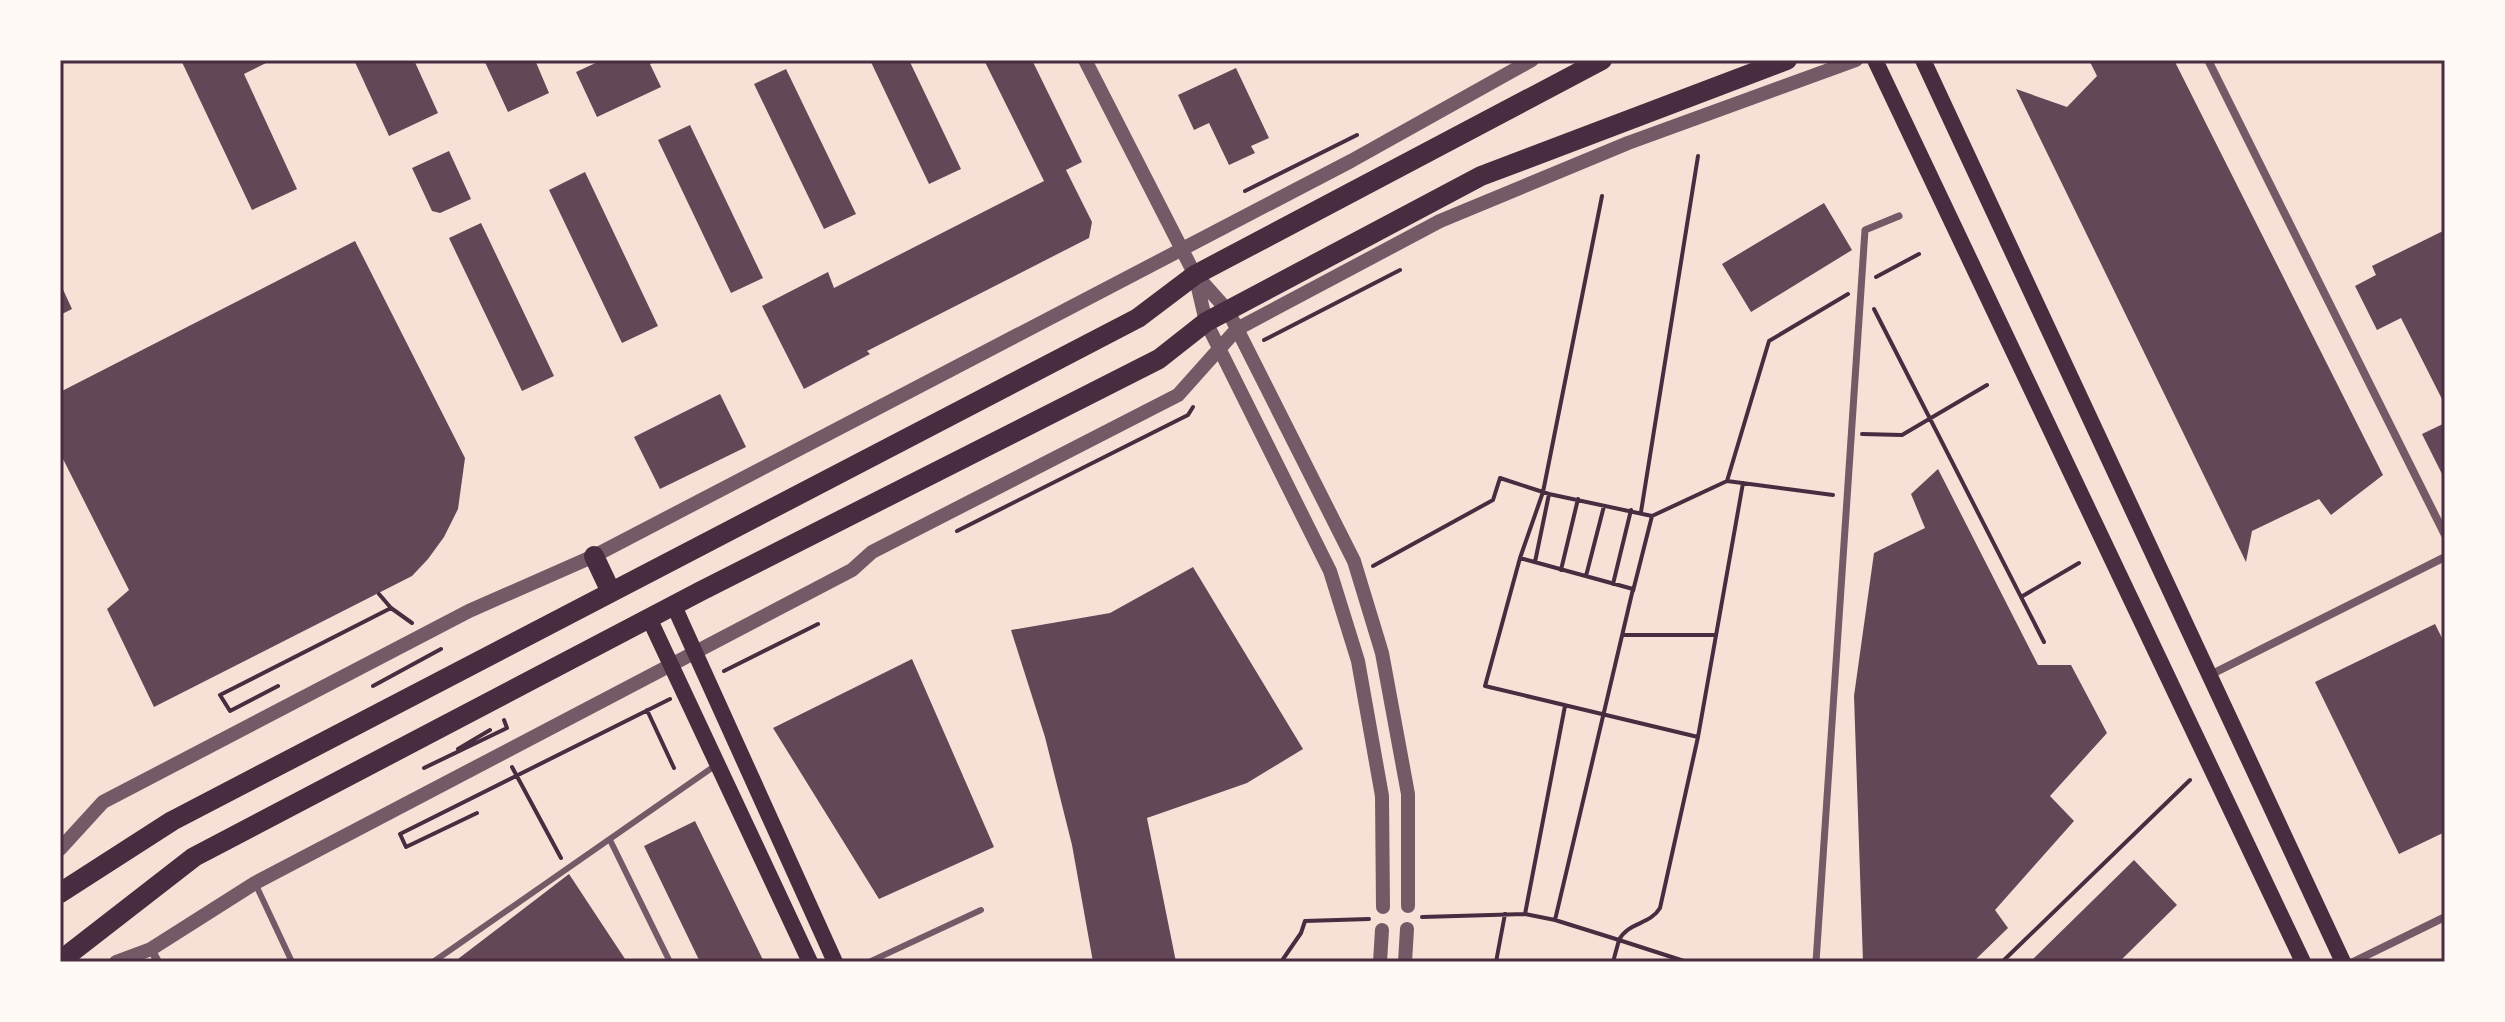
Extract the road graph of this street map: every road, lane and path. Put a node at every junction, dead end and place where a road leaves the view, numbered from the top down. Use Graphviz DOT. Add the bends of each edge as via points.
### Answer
graph roads {
  1 [pos="1085,60"];
  2 [pos="1532,60"];
  3 [pos="1602,60"];
  4 [pos="1787,60"];
  5 [pos="1856,60"];
  6 [pos="1875,60"];
  7 [pos="1923,60"];
  8 [pos="2208,60"];
  9 [pos="1768,64"];
  10 [pos="1362,133"];
  11 [pos="1698,156"];
  12 [pos="1245,191"];
  13 [pos="1602,196"];
  14 [pos="1899,216"];
  15 [pos="1182,249"];
  16 [pos="1919,254"];
  17 [pos="1400,270"];
  18 [pos="1195,275"];
  19 [pos="1862,285"];
  20 [pos="1233,320"];
  21 [pos="1206,322"];
  22 [pos="1264,340"];
  23 [pos="1219,349"];
  24 [pos="1987,385"];
  25 [pos="1930,419"];
  26 [pos="1852,433"];
  27 [pos="1727,481"];
  28 [pos="1743,483"];
  29 [pos="1543,492"];
  30 [pos="1549,494"];
  31 [pos="1848,496"];
  32 [pos="1578,499"];
  33 [pos="1604,506"];
  34 [pos="1631,510"];
  35 [pos="1641,512"];
  36 [pos="1652,516"];
  37 [pos="2445,535"];
  38 [pos="594,556"];
  39 [pos="2445,557"];
  40 [pos="1520,558"];
  41 [pos="1535,562"];
  42 [pos="2079,563"];
  43 [pos="1561,570"];
  44 [pos="1358,575"];
  45 [pos="1586,576"];
  46 [pos="1613,584"];
  47 [pos="611,592"];
  48 [pos="1632,594"];
  49 [pos="2021,597"];
  50 [pos="674,606"];
  51 [pos="391,608"];
  52 [pos="649,618"];
  53 [pos="818,624"];
  54 [pos="1622,635"];
  55 [pos="1716,635"];
  56 [pos="2044,642"];
  57 [pos="441,649"];
  58 [pos="695,652"];
  59 [pos="671,665"];
  60 [pos="723,671"];
  61 [pos="2210,675"];
  62 [pos="278,686"];
  63 [pos="373,686"];
  64 [pos="673,697"];
  65 [pos="1565,706"];
  66 [pos="647,710"];
  67 [pos="1603,715"];
  68 [pos="504,720"];
  69 [pos="490,730"];
  70 [pos="1698,737"];
  71 [pos="717,764"];
  72 [pos="674,768"];
  73 [pos="2190,780"];
  74 [pos="477,813"];
  75 [pos="610,840"];
  76 [pos="60,849"];
  77 [pos="255,883"];
  78 [pos="60,893"];
  79 [pos="1408,906"];
  80 [pos="1383,907"];
  81 [pos="981,910"];
  82 [pos="1505,914"];
  83 [pos="1525,914"];
  84 [pos="2445,917"];
  85 [pos="1407,929"];
  86 [pos="1382,930"];
  87 [pos="1619,940"];
  88 [pos="155,955"];
  89 [pos="60,961"];
  90 [pos="116,962"];
  91 [pos="292,962"];
  92 [pos="433,962"];
  93 [pos="670,962"];
  94 [pos="810,962"];
  95 [pos="835,962"];
  96 [pos="869,962"];
  97 [pos="1380,962"];
  98 [pos="1405,962"];
  99 [pos="1496,962"];
  100 [pos="1613,962"];
  101 [pos="1687,962"];
  102 [pos="1816,962"];
  103 [pos="2002,962"];
  104 [pos="2303,962"];
  105 [pos="2343,962"];
  106 [pos="2353,962"];
  1 -- 15 [label="street"];
  2 -- 15 [label="street"];
  3 -- 18 [label="main road"];
  4 -- 9 [label="main road"];
  5 -- 20 [label="street" via="1496,196"];
  6 -- 104 [label="main road"];
  7 -- 61 [label="main road"];
  8 -- 37 [label="street"];
  9 -- 20 [label="main road" via="1481,176"];
  10 -- 12 [label="path"];
  11 -- 35 [label="path"];
  13 -- 29 [label="path"];
  14 -- 19 [label="street" via="1865,230"];
  15 -- 18 [label="street"];
  15 -- 38 [label="street"];
  16 -- 19 [label="path"];
  17 -- 22 [label="path"];
  18 -- 20 [label="street"];
  18 -- 21 [label="street"];
  18 -- 47 [label="main road" via="1138,318"];
  19 -- 25 [label="path"];
  19 -- 26 [label="street"];
  19 -- 27 [label="path" via="1769,341"];
  20 -- 21 [label="main road"];
  20 -- 23 [label="street"];
  20 -- 44 [label="street"];
  21 -- 23 [label="street"];
  21 -- 50 [label="main road" via="1159,359"];
  23 -- 58 [label="street" via="1178,395 872,552 852,570"];
  23 -- 80 [label="street" via="1330,571 1358,661 1382,796"];
  24 -- 25 [label="path"];
  25 -- 26 [label="path" via="1902,435"];
  25 -- 49 [label="path"];
  26 -- 31 [label="street"];
  27 -- 28 [label="path"];
  27 -- 36 [label="path"];
  28 -- 31 [label="path"];
  28 -- 55 [label="path"];
  29 -- 30 [label="path"];
  29 -- 40 [label="path"];
  29 -- 44 [label="path" via="1500,478 1493,500"];
  30 -- 32 [label="path"];
  30 -- 41 [label="path"];
  31 -- 102 [label="street"];
  32 -- 33 [label="path"];
  32 -- 43 [label="path"];
  33 -- 34 [label="path"];
  33 -- 45 [label="path"];
  34 -- 35 [label="path"];
  34 -- 46 [label="path"];
  35 -- 36 [label="path"];
  36 -- 48 [label="path"];
  38 -- 47 [label="main road"];
  38 -- 76 [label="street" via="469,611 103,802"];
  39 -- 61 [label="street"];
  40 -- 41 [label="path"];
  40 -- 65 [label="path" via="1485,686"];
  41 -- 43 [label="path"];
  42 -- 49 [label="path"];
  43 -- 45 [label="path"];
  44 -- 79 [label="street" via="1382,653 1408,794"];
  45 -- 46 [label="path"];
  46 -- 48 [label="path" via="1633,589"];
  47 -- 78 [label="main road" via="172,821"];
  48 -- 54 [label="path"];
  49 -- 56 [label="path"];
  50 -- 52 [label="main road"];
  50 -- 58 [label="main road"];
  51 -- 62 [label="path" via="220,695 230,711"];
  52 -- 59 [label="main road"];
  52 -- 89 [label="main road" via="194,857"];
  53 -- 60 [label="path"];
  54 -- 55 [label="path"];
  54 -- 67 [label="path"];
  55 -- 70 [label="path"];
  57 -- 63 [label="path"];
  58 -- 59 [label="street"];
  58 -- 95 [label="main road"];
  59 -- 71 [label="main road"];
  59 -- 77 [label="street"];
  61 -- 105 [label="main road"];
  64 -- 66 [label="path"];
  65 -- 67 [label="path"];
  65 -- 83 [label="path"];
  66 -- 72 [label="path"];
  66 -- 74 [label="path" via="400,834 406,847"];
  67 -- 70 [label="path"];
  67 -- 87 [label="path" via="1555,920"];
  68 -- 69 [label="path" via="507,728 424,768"];
  70 -- 87 [label="path" via="1660,908"];
  71 -- 75 [label="lane"];
  71 -- 94 [label="main road"];
  73 -- 103 [label="path"];
  75 -- 92 [label="lane"];
  75 -- 93 [label="lane"];
  77 -- 88 [label="street"];
  77 -- 91 [label="lane"];
  81 -- 96 [label="lane"];
  82 -- 99 [label="path"];
  84 -- 106 [label="street"];
  85 -- 98 [label="street"];
  86 -- 97 [label="street"];
  87 -- 100 [label="path"];
  87 -- 101 [label="path"];
  88 -- 90 [label="street"];
}
